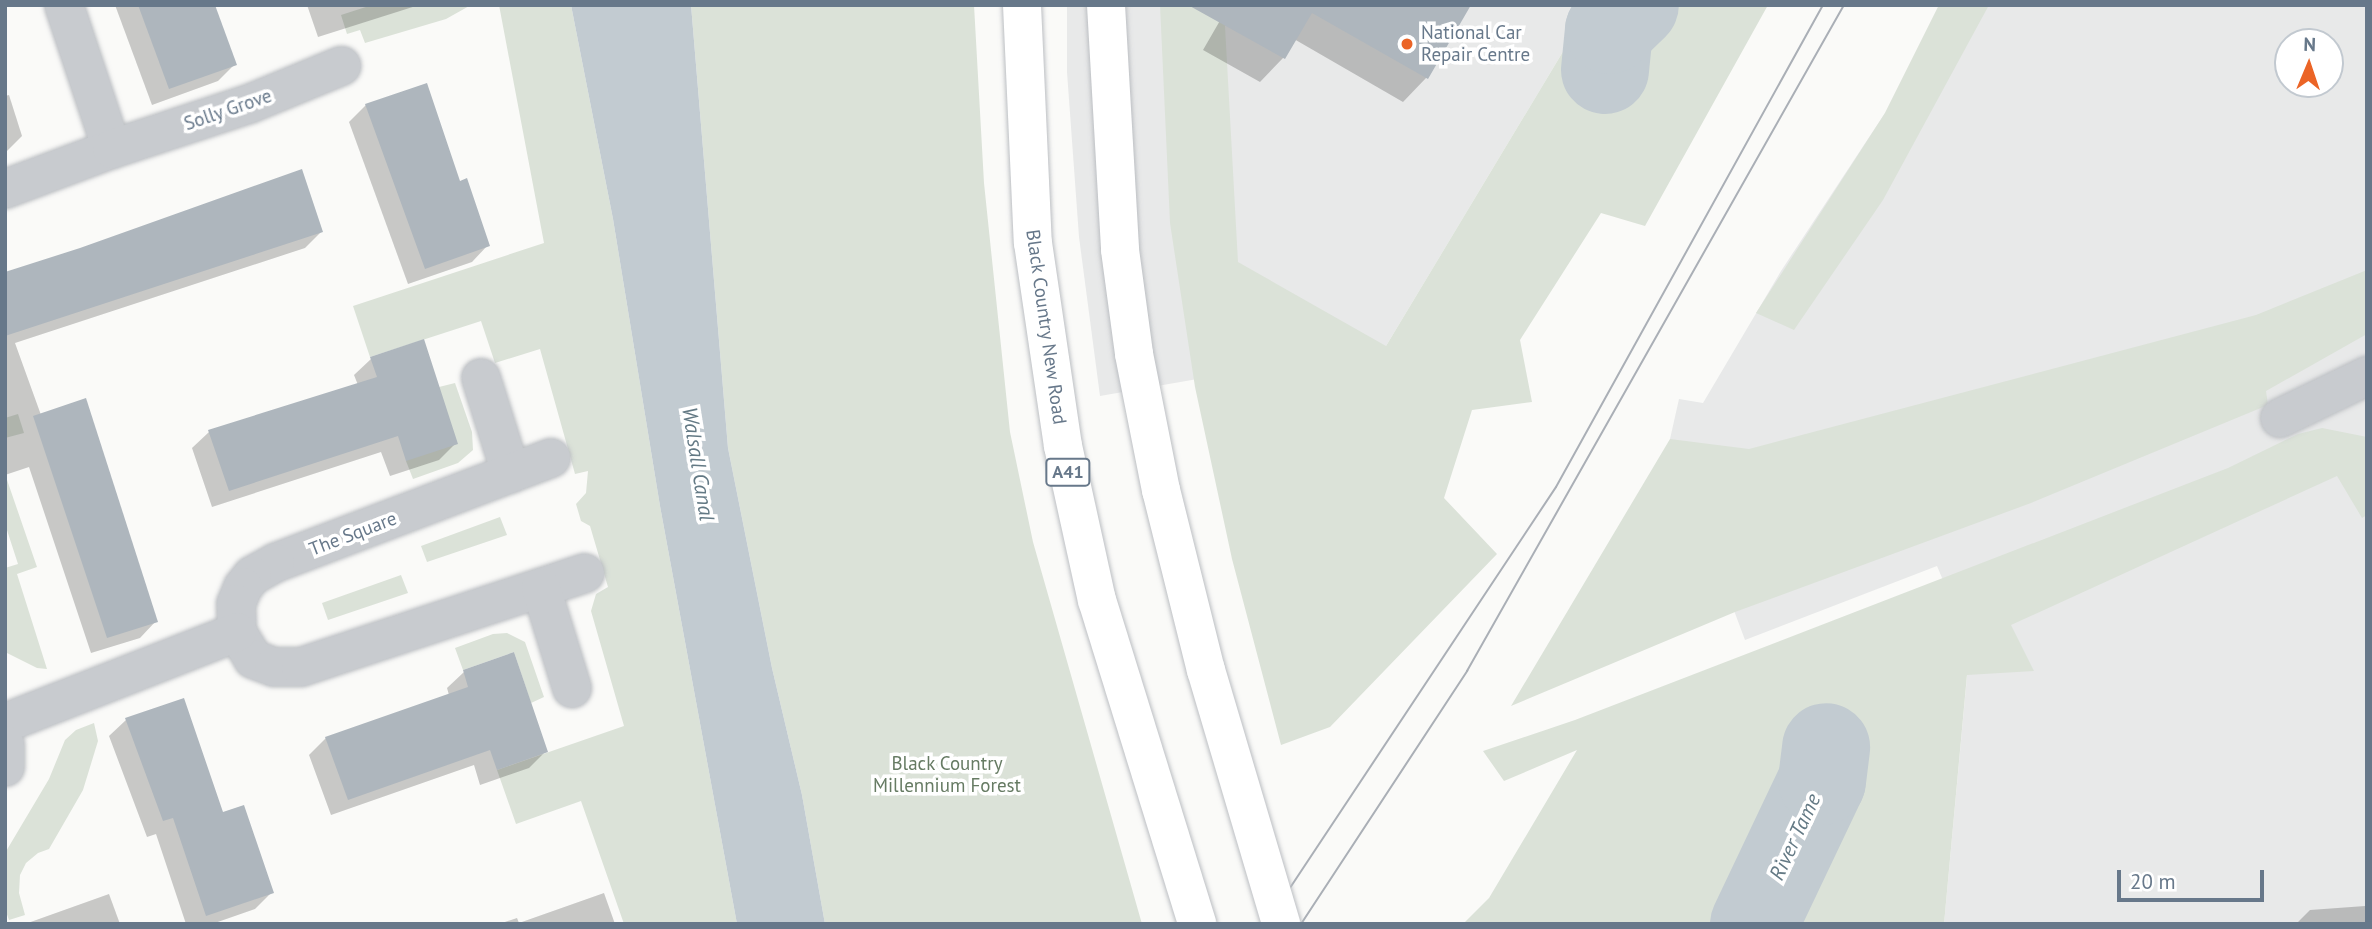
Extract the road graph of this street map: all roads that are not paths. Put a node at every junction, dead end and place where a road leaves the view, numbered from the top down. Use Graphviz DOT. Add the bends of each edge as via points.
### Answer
graph roads {
  1 [pos="64,5"];
  2 [pos="1022,5"];
  3 [pos="1106,5"];
  4 [pos="341,66"];
  5 [pos="113,149"];
  6 [pos="5,189"];
  7 [pos="2367,376"];
  8 [pos="481,378"];
  9 [pos="2280,418"];
  10 [pos="551,458"];
  11 [pos="511,473"];
  12 [pos="585,573"];
  13 [pos="541,587"];
  14 [pos="237,632"];
  15 [pos="572,688"];
  16 [pos="5,723"];
  17 [pos="5,745"];
  18 [pos="5,767"];
  19 [pos="1196,924"];
  20 [pos="1281,924"];
  1 -- 5 [label="street"];
  2 -- 19 [label="highway, Black Country New Road / A41" via="1033,243 1063,446 1097,600"];
  3 -- 20 [label="highway, bridge" via="1119,238 1134,354 1161,490 1206,670"];
  4 -- 5 [label="street, Solly Grove" via="250,104"];
  5 -- 6 [label="street, Solly Grove"];
  7 -- 9 [label="street"];
  8 -- 11 [label="street"];
  10 -- 11 [label="street, The Square"];
  11 -- 14 [label="street, The Square" via="253,576 236,604"];
  12 -- 13 [label="street"];
  13 -- 14 [label="street" via="301,667 274,667 253,659"];
  13 -- 15 [label="street"];
  14 -- 16 [label="street"];
  17 -- 18 [label="street"];
}
